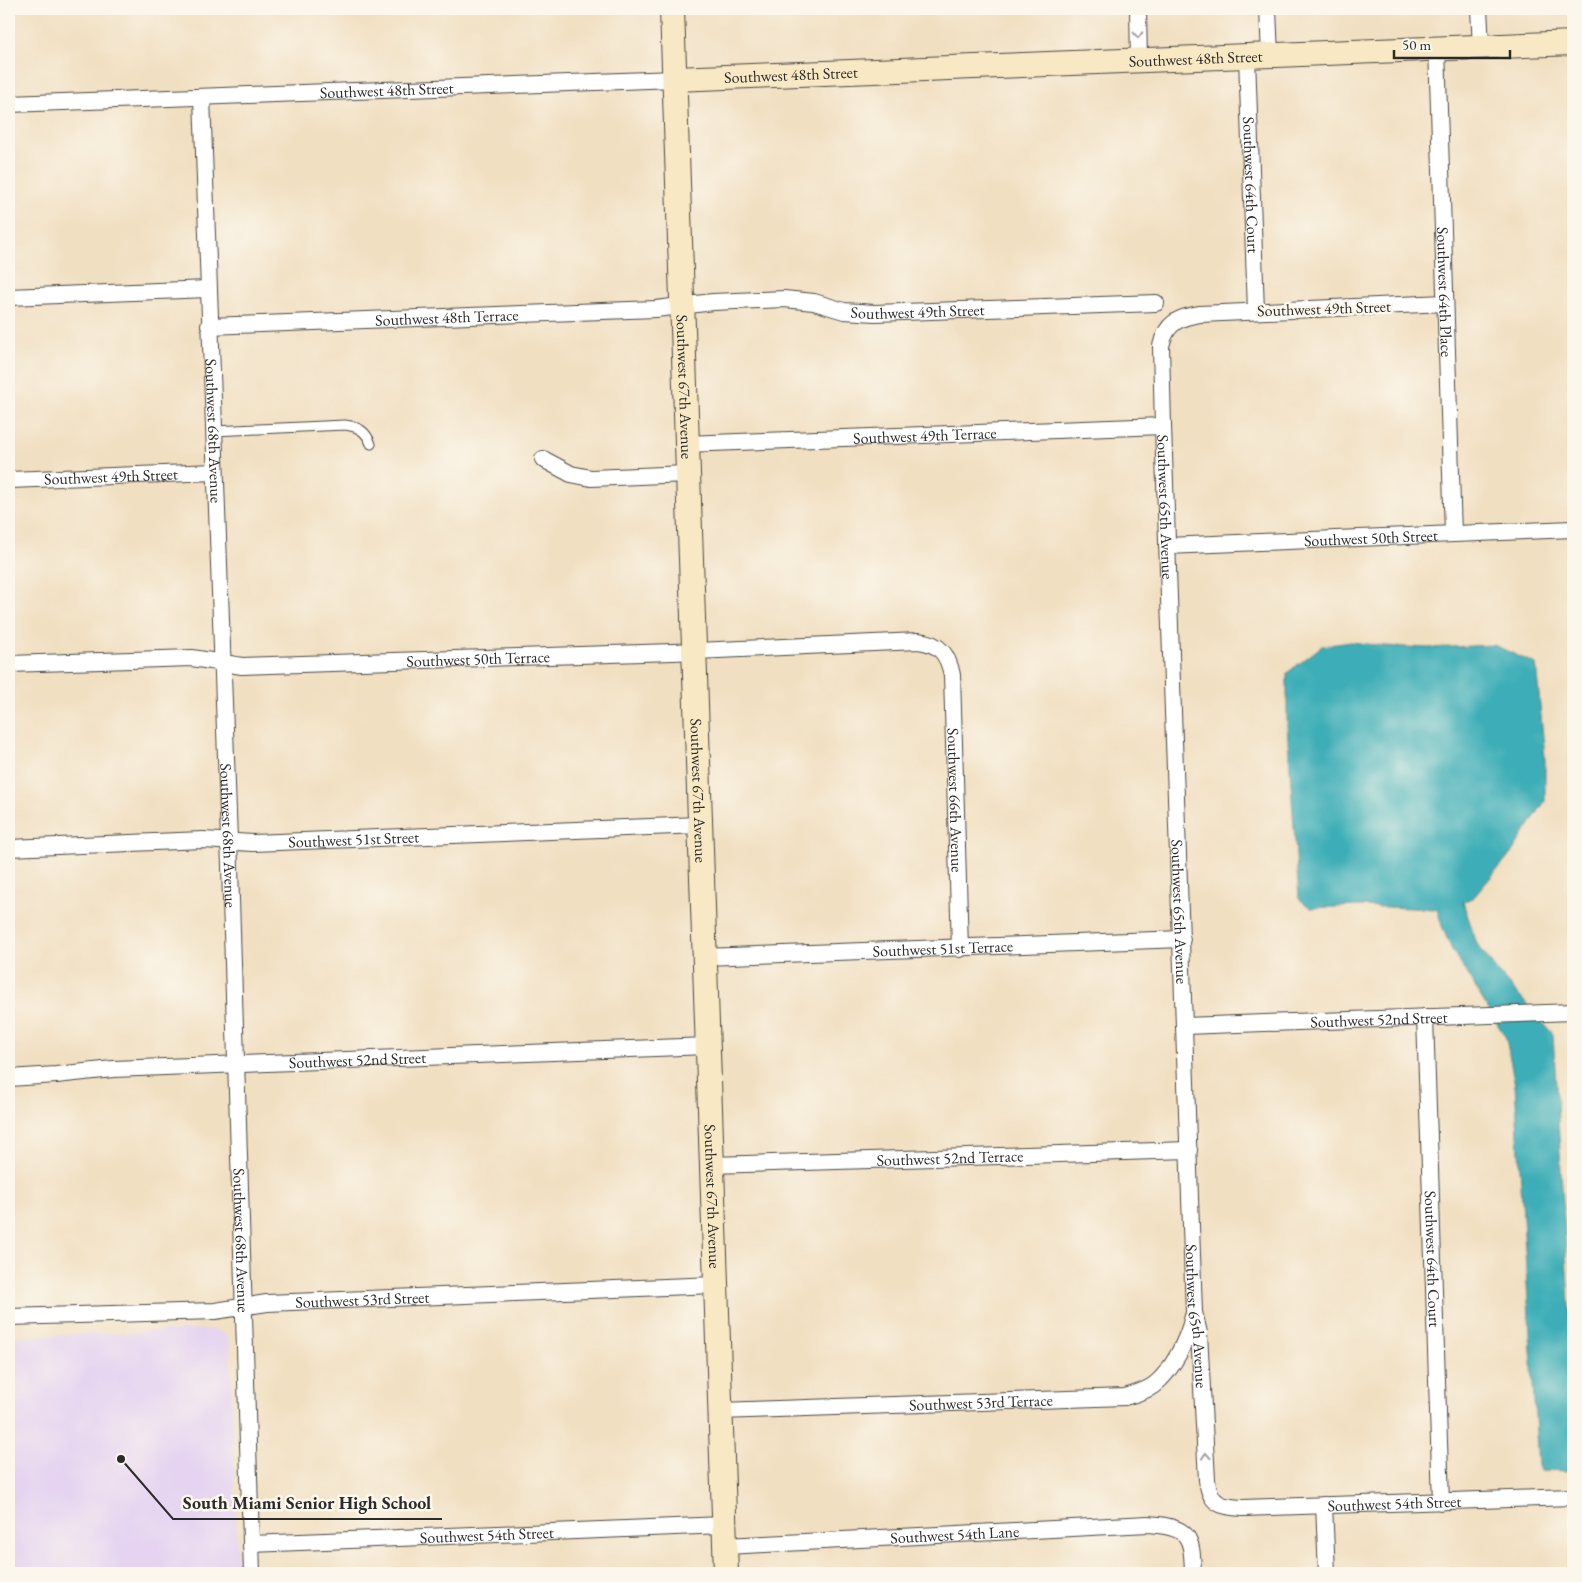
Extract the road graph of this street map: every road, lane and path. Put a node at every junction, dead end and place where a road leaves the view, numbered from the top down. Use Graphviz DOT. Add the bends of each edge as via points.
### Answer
graph roads {
  1 [pos="672,9"];
  2 [pos="1138,9"];
  3 [pos="1268,9"];
  4 [pos="1479,9"];
  5 [pos="1573,44"];
  6 [pos="1481,47"];
  7 [pos="1437,48"];
  8 [pos="1258,56"];
  9 [pos="1139,62"];
  10 [pos="675,79"];
  11 [pos="202,97"];
  12 [pos="9,104"];
  13 [pos="208,289"];
  14 [pos="9,297"];
  15 [pos="1156,303"];
  16 [pos="1445,304"];
  17 [pos="682,306"];
  18 [pos="1256,311"];
  19 [pos="1175,322"];
  20 [pos="210,326"];
  21 [pos="1163,426"];
  22 [pos="214,431"];
  23 [pos="371,444"];
  24 [pos="686,444"];
  25 [pos="543,459"];
  26 [pos="215,472"];
  27 [pos="687,474"];
  28 [pos="9,480"];
  29 [pos="1573,529"];
  30 [pos="1453,534"];
  31 [pos="1167,546"];
  32 [pos="693,650"];
  33 [pos="944,653"];
  34 [pos="223,663"];
  35 [pos="9,664"];
  36 [pos="699,826"];
  37 [pos="229,841"];
  38 [pos="9,848"];
  39 [pos="1182,939"];
  40 [pos="960,949"];
  41 [pos="704,957"];
  42 [pos="1573,1012"];
  43 [pos="1424,1017"];
  44 [pos="1184,1026"];
  45 [pos="707,1046"];
  46 [pos="236,1064"];
  47 [pos="9,1078"];
  48 [pos="1189,1150"];
  49 [pos="711,1165"];
  50 [pos="715,1285"];
  51 [pos="244,1306"];
  52 [pos="1194,1312"];
  53 [pos="9,1317"];
  54 [pos="720,1411"];
  55 [pos="1573,1497"];
  56 [pos="1216,1502"];
  57 [pos="1441,1502"];
  58 [pos="1324,1505"];
  59 [pos="724,1535"];
  60 [pos="251,1544"];
  61 [pos="252,1573"];
  62 [pos="726,1573"];
  63 [pos="1193,1573"];
  64 [pos="1327,1573"];
  1 -- 10 [label="main road, Southwest 67th Avenue"];
  2 -- 9 [label="street, one-way"];
  3 -- 8 [label="street, Southwest 64th Court"];
  4 -- 6 [label="street"];
  5 -- 6 [label="main road, Southwest 48th Street"];
  6 -- 7 [label="main road, Southwest 48th Street"];
  7 -- 8 [label="main road, Southwest 48th Street"];
  7 -- 16 [label="street, Southwest 64th Place"];
  8 -- 9 [label="main road, Southwest 48th Street"];
  8 -- 18 [label="street, Southwest 64th Court"];
  9 -- 10 [label="main road, Southwest 48th Street"];
  10 -- 11 [label="street, Southwest 48th Street"];
  10 -- 17 [label="main road, Southwest 67th Avenue"];
  11 -- 12 [label="street, Southwest 48th Street"];
  11 -- 13 [label="street, Southwest 68th Avenue"];
  13 -- 14 [label="street"];
  13 -- 20 [label="street, Southwest 68th Avenue"];
  15 -- 17 [label="street, Southwest 49th Street" via="874,313 844,311 794,300"];
  16 -- 18 [label="street, Southwest 49th Street"];
  16 -- 30 [label="street, Southwest 64th Place"];
  17 -- 20 [label="street, Southwest 48th Terrace"];
  17 -- 24 [label="main road, Southwest 67th Avenue"];
  18 -- 19 [label="street, Southwest 49th Street" via="1200,314"];
  19 -- 21 [label="street, Southwest 65th Avenue" via="1164,334 1161,346"];
  20 -- 22 [label="street, Southwest 68th Avenue"];
  21 -- 24 [label="street, Southwest 49th Terrace"];
  21 -- 31 [label="street, Southwest 65th Avenue"];
  22 -- 23 [label="lane" via="345,425 364,432"];
  22 -- 26 [label="street, Southwest 68th Avenue"];
  24 -- 27 [label="main road, Southwest 67th Avenue"];
  25 -- 27 [label="street" via="571,474 591,478"];
  26 -- 28 [label="street, Southwest 49th Street"];
  26 -- 34 [label="street, Southwest 68th Avenue"];
  27 -- 32 [label="main road, Southwest 67th Avenue"];
  29 -- 30 [label="street, Southwest 50th Street"];
  30 -- 31 [label="street, Southwest 50th Street"];
  31 -- 39 [label="street, Southwest 65th Avenue"];
  32 -- 33 [label="street, Southwest 50th Terrace" via="918,641"];
  32 -- 34 [label="street, Southwest 50th Terrace" via="242,666"];
  32 -- 36 [label="main road, Southwest 67th Avenue"];
  33 -- 40 [label="street, Southwest 66th Avenue" via="950,663 953,681"];
  34 -- 35 [label="street, Southwest 50th Terrace" via="192,658"];
  34 -- 37 [label="street, Southwest 68th Avenue"];
  36 -- 37 [label="street, Southwest 51st Street" via="253,843"];
  36 -- 41 [label="main road, Southwest 67th Avenue"];
  37 -- 38 [label="street, Southwest 51st Street"];
  37 -- 46 [label="street, Southwest 68th Avenue"];
  39 -- 40 [label="street, Southwest 51st Terrace"];
  39 -- 44 [label="street, Southwest 65th Avenue"];
  40 -- 41 [label="street, Southwest 51st Terrace"];
  41 -- 45 [label="main road, Southwest 67th Avenue"];
  42 -- 43 [label="street, Southwest 52nd Street"];
  43 -- 44 [label="street, Southwest 52nd Street"];
  43 -- 57 [label="street, Southwest 64th Court"];
  44 -- 48 [label="street, Southwest 65th Avenue"];
  45 -- 46 [label="street, Southwest 52nd Street"];
  45 -- 49 [label="main road, Southwest 67th Avenue"];
  46 -- 47 [label="street, Southwest 52nd Street"];
  46 -- 51 [label="street, Southwest 68th Avenue"];
  48 -- 49 [label="street, Southwest 52nd Terrace"];
  48 -- 52 [label="street, Southwest 65th Avenue"];
  49 -- 50 [label="main road, Southwest 67th Avenue"];
  50 -- 51 [label="street, Southwest 53rd Street"];
  50 -- 54 [label="main road, Southwest 67th Avenue"];
  51 -- 53 [label="street, Southwest 53rd Street" via="215,1311"];
  51 -- 60 [label="street, Southwest 68th Avenue"];
  52 -- 54 [label="street, Southwest 53rd Terrace" via="1186,1341 1161,1378 1146,1390 1125,1397"];
  56 -- 52 [label="street, Southwest 65th Avenue, one-way" via="1210,1494 1207,1480 1199,1333"];
  54 -- 59 [label="main road, Southwest 67th Avenue"];
  55 -- 57 [label="street, Southwest 54th Street"];
  56 -- 58 [label="street, Southwest 54th Street" via="1243,1508"];
  57 -- 58 [label="street, Southwest 54th Street"];
  58 -- 64 [label="street"];
  59 -- 60 [label="street, Southwest 54th Street"];
  59 -- 62 [label="main road, Southwest 67th Avenue"];
  59 -- 63 [label="street, Southwest 54th Lane" via="1160,1525 1184,1534 1190,1542"];
  60 -- 61 [label="street, Southwest 68th Avenue"];
}
